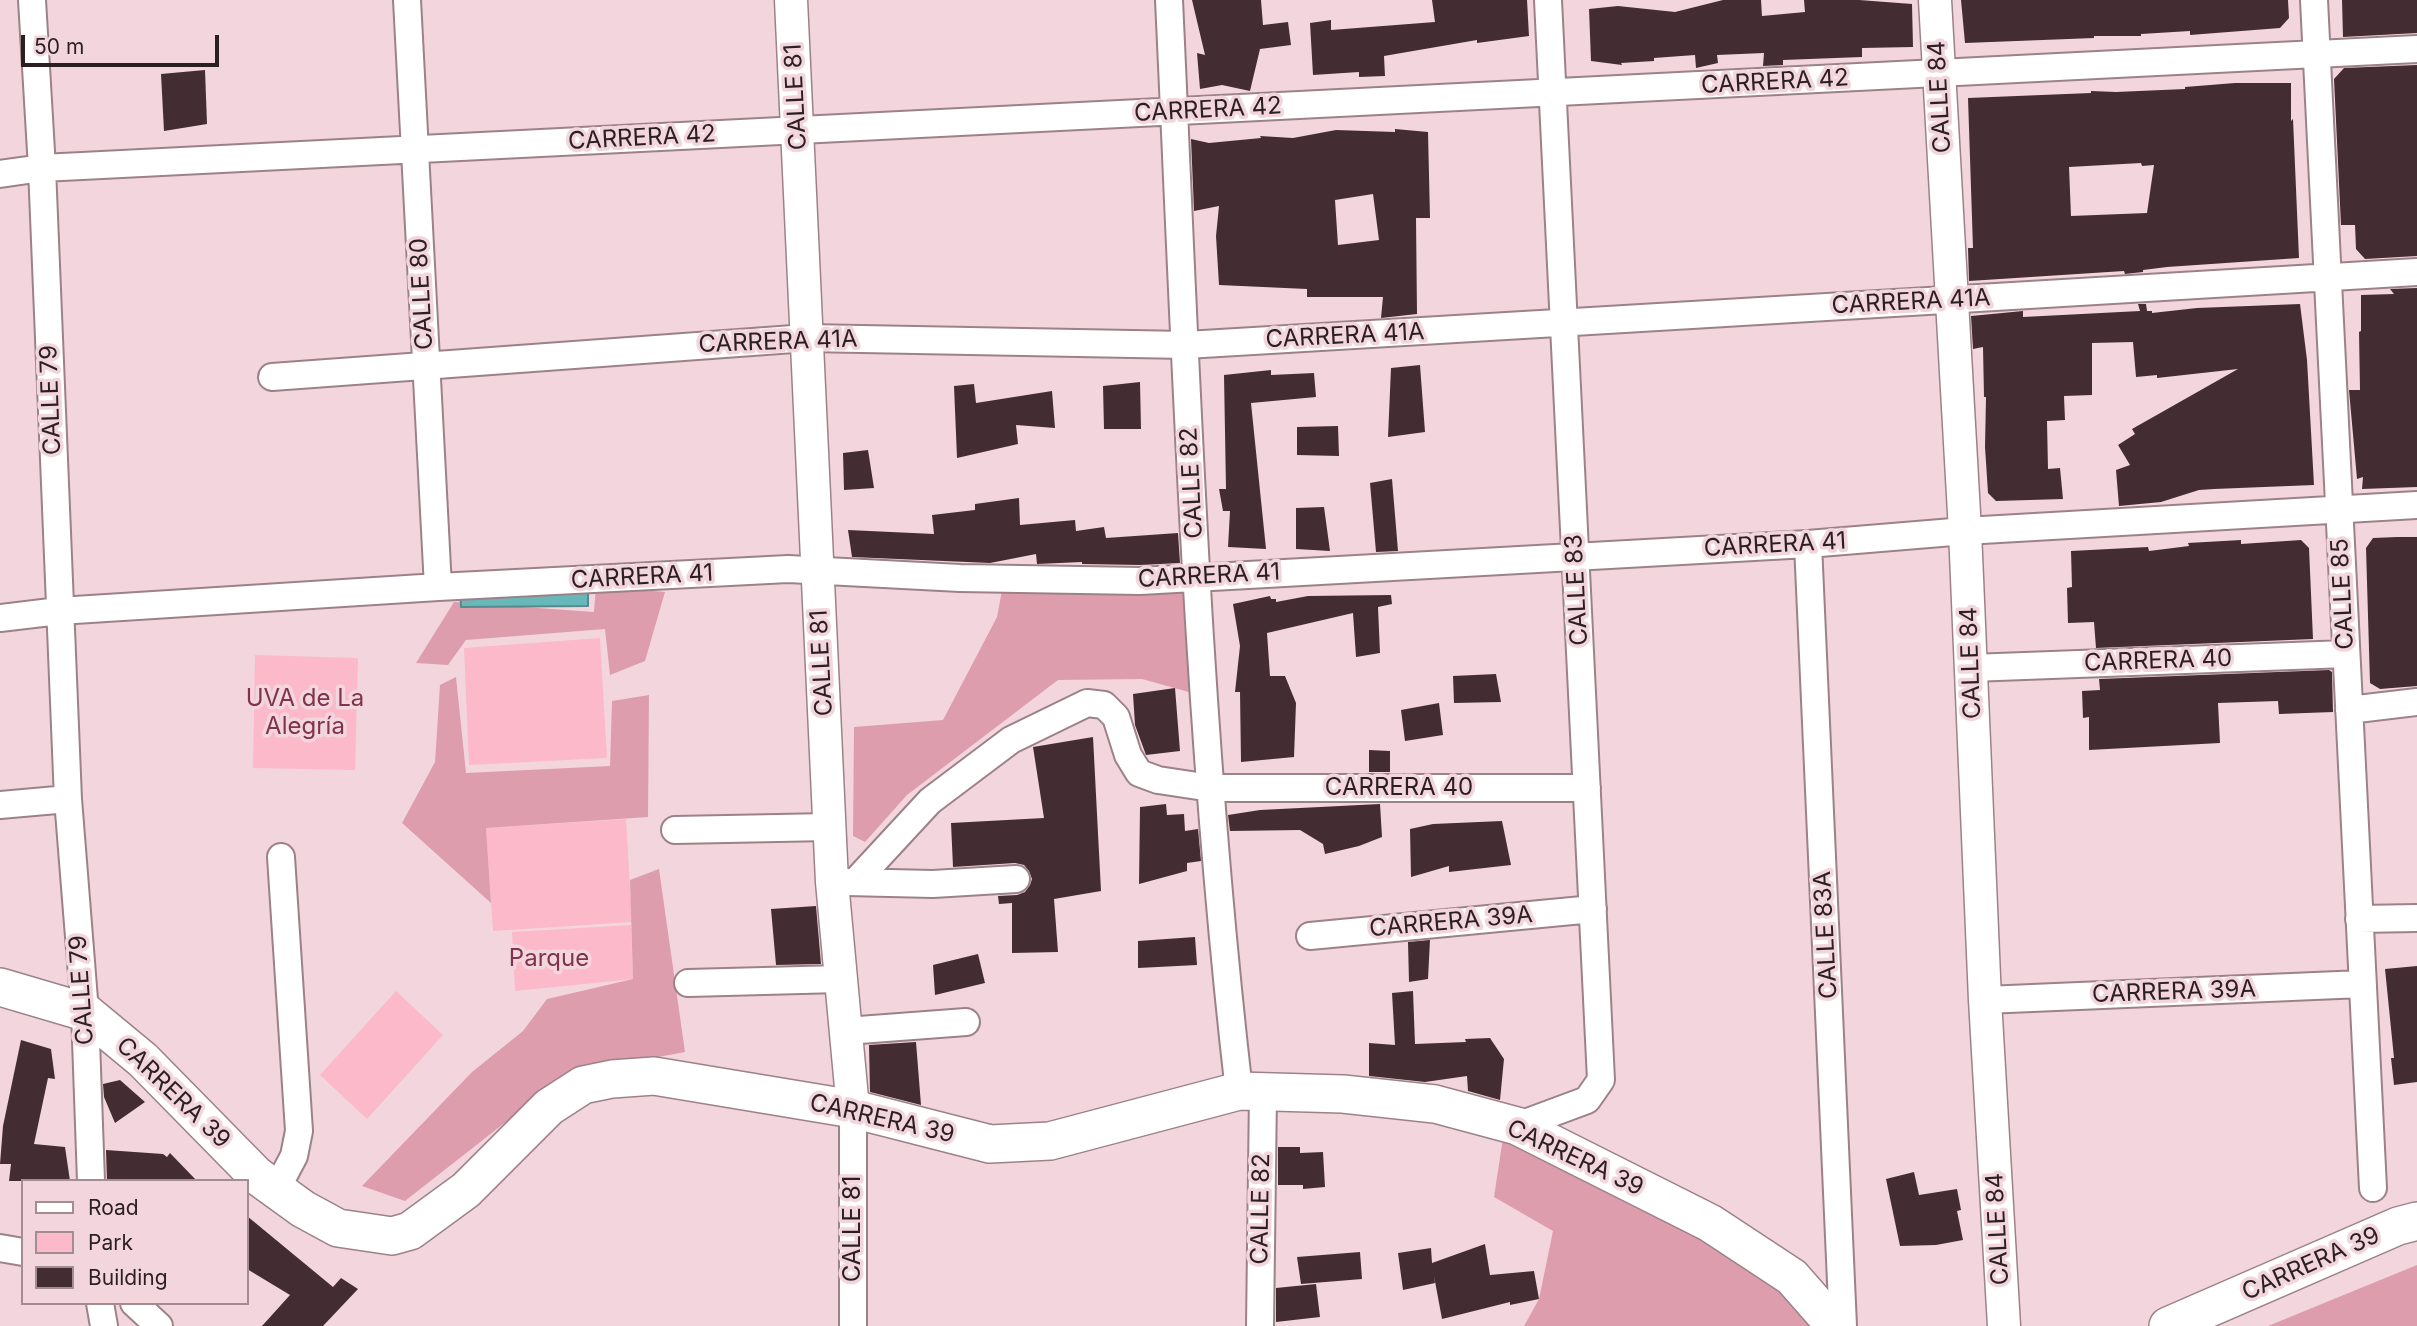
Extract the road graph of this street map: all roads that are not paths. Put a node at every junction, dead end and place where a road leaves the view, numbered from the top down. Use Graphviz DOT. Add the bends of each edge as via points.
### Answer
graph roads {
  1 [pos="32,0"];
  2 [pos="407,0"];
  3 [pos="791,0"];
  4 [pos="1170,0"];
  5 [pos="1548,0"];
  6 [pos="1935,0"];
  7 [pos="2314,0"];
  8 [pos="2417,49"];
  9 [pos="2316,54"];
  10 [pos="1939,74"];
  11 [pos="1553,93"];
  12 [pos="1175,112"];
  13 [pos="797,131"];
  14 [pos="415,150"];
  15 [pos="42,168"];
  16 [pos="0,174"];
  17 [pos="2417,272"];
  18 [pos="2327,277"];
  19 [pos="1952,300"];
  20 [pos="1564,323"];
  21 [pos="807,338"];
  22 [pos="1186,345"];
  23 [pos="426,364"];
  24 [pos="272,377"];
  25 [pos="2417,505"];
  26 [pos="2338,508"];
  27 [pos="1965,531"];
  28 [pos="1808,544"];
  29 [pos="1576,555"];
  30 [pos="817,571"];
  31 [pos="1196,577"];
  32 [pos="438,587"];
  33 [pos="59,611"];
  34 [pos="0,618"];
  35 [pos="2346,654"];
  36 [pos="1971,668"];
  37 [pos="2417,702"];
  38 [pos="2349,710"];
  39 [pos="1211,788"];
  40 [pos="1587,788"];
  41 [pos="68,799"];
  42 [pos="0,805"];
  43 [pos="829,827"];
  44 [pos="675,830"];
  45 [pos="281,857"];
  46 [pos="1016,879"];
  47 [pos="844,882"];
  48 [pos="1593,909"];
  49 [pos="2417,918"];
  50 [pos="2359,919"];
  51 [pos="1310,936"];
  52 [pos="840,979"];
  53 [pos="688,983"];
  54 [pos="2362,984"];
  55 [pos="0,987"];
  56 [pos="1985,1000"];
  57 [pos="85,1012"];
  58 [pos="966,1022"];
  59 [pos="846,1031"];
  60 [pos="1251,1091"];
  61 [pos="853,1109"];
  62 [pos="1517,1126"];
  63 [pos="91,1179"];
  64 [pos="260,1184"];
  65 [pos="2373,1188"];
  66 [pos="2417,1221"];
  67 [pos="0,1248"];
  68 [pos="21,1252"];
  69 [pos="100,1305"];
  70 [pos="103,1326"];
  71 [pos="853,1326"];
  72 [pos="1260,1326"];
  73 [pos="1835,1326"];
  74 [pos="1843,1326"];
  75 [pos="2004,1326"];
  76 [pos="2168,1326"];
  1 -- 15 [label="street, CALLE 79"];
  2 -- 14 [label="street, CALLE 80"];
  3 -- 13 [label="street, CALLE 81"];
  4 -- 12 [label="street, CALLE 82"];
  5 -- 11 [label="street, CALLE 83"];
  6 -- 10 [label="street, CALLE 84"];
  7 -- 9 [label="street, CALLE 85"];
  8 -- 9 [label="street, CARRERA 42"];
  9 -- 10 [label="street, CARRERA 42"];
  9 -- 18 [label="street, CALLE 85"];
  10 -- 11 [label="street, CARRERA 42"];
  10 -- 19 [label="street, CALLE 84"];
  11 -- 12 [label="street, CARRERA 42"];
  11 -- 20 [label="street, CALLE 83"];
  12 -- 13 [label="street, CARRERA 42"];
  12 -- 22 [label="street, CALLE 82"];
  13 -- 14 [label="street, CARRERA 42"];
  13 -- 21 [label="street, CALLE 81"];
  14 -- 15 [label="street, CARRERA 42"];
  14 -- 23 [label="street, CALLE 80"];
  15 -- 16 [label="street, CARRERA 42"];
  15 -- 33 [label="street, CALLE 79"];
  17 -- 18 [label="street, CARRERA 41A"];
  18 -- 19 [label="street, CARRERA 41A"];
  18 -- 26 [label="street, CALLE 85"];
  19 -- 20 [label="street, CARRERA 41A"];
  19 -- 27 [label="street, CALLE 84"];
  20 -- 22 [label="street, CARRERA 41A"];
  20 -- 29 [label="street, CALLE 83"];
  21 -- 22 [label="street, CARRERA 41A"];
  21 -- 23 [label="street, CARRERA 41A"];
  21 -- 30 [label="street, CALLE 81"];
  22 -- 31 [label="street, CALLE 82"];
  23 -- 24 [label="street, CARRERA 41A"];
  23 -- 32 [label="street, CALLE 80"];
  25 -- 26 [label="street, CARRERA 41"];
  26 -- 27 [label="street, CARRERA 41"];
  26 -- 35 [label="street, CALLE 85"];
  27 -- 28 [label="street, CARRERA 41"];
  27 -- 36 [label="street, CALLE 84"];
  28 -- 29 [label="street, CARRERA 41"];
  28 -- 74 [label="street, CALLE 83A"];
  29 -- 31 [label="street, CARRERA 41"];
  29 -- 40 [label="street, CALLE 83"];
  30 -- 31 [label="street, CARRERA 41" via="1140,581"];
  30 -- 32 [label="street, CARRERA 41"];
  30 -- 43 [label="street, CALLE 81"];
  31 -- 39 [label="street, CALLE 82"];
  32 -- 33 [label="street, CARRERA 41"];
  33 -- 34 [label="street, CARRERA 41"];
  33 -- 41 [label="street, CALLE 79"];
  35 -- 36 [label="street, CARRERA 40"];
  35 -- 38 [label="street, CALLE 85"];
  36 -- 56 [label="street, CALLE 84"];
  37 -- 38 [label="street"];
  38 -- 50 [label="street, CALLE 85"];
  39 -- 40 [label="street, CARRERA 40"];
  39 -- 47 [label="street, CARRERA 40" via="1139,773 1116,718 1104,705 1087,702 1011,740 930,801"];
  39 -- 60 [label="street, CALLE 82" via="1221,939"];
  40 -- 48 [label="street, CALLE 83"];
  41 -- 42 [label="street"];
  41 -- 57 [label="street, CALLE 79"];
  43 -- 44 [label="street"];
  43 -- 47 [label="street, CALLE 81"];
  45 -- 64 [label="street" via="299,1131 294,1156"];
  46 -- 47 [label="street" via="933,884"];
  47 -- 52 [label="street, CALLE 81"];
  48 -- 51 [label="street, CARRERA 39A"];
  48 -- 62 [label="street, CALLE 83" via="1601,1080 1587,1100"];
  49 -- 50 [label="street"];
  50 -- 54 [label="street, CALLE 85"];
  52 -- 53 [label="street"];
  52 -- 59 [label="street, CALLE 81"];
  54 -- 56 [label="street, CARRERA 39A"];
  54 -- 65 [label="street, CALLE 85"];
  55 -- 57 [label="main road, CARRERA 39"];
  56 -- 75 [label="street, CALLE 84"];
  57 -- 63 [label="street, CALLE 79"];
  57 -- 64 [label="main road, CARRERA 39" via="143,1060"];
  58 -- 59 [label="street"];
  59 -- 61 [label="street, CALLE 81"];
  60 -- 61 [label="main road, CARRERA 39" via="1050,1141 1016,1144 990,1144"];
  60 -- 62 [label="main road, CARRERA 39" via="1435,1104"];
  60 -- 72 [label="street, CALLE 82"];
  61 -- 64 [label="main road, CARRERA 39" via="654,1076 583,1086 563,1096 466,1190 410,1231 392,1236 338,1228"];
  61 -- 71 [label="street, CALLE 81"];
  62 -- 73 [label="main road, CARRERA 39" via="1710,1223 1792,1277"];
  66 -- 76 [label="main road, CARRERA 39"];
  67 -- 68 [label="street"];
  69 -- 70 [label="street"];
}
